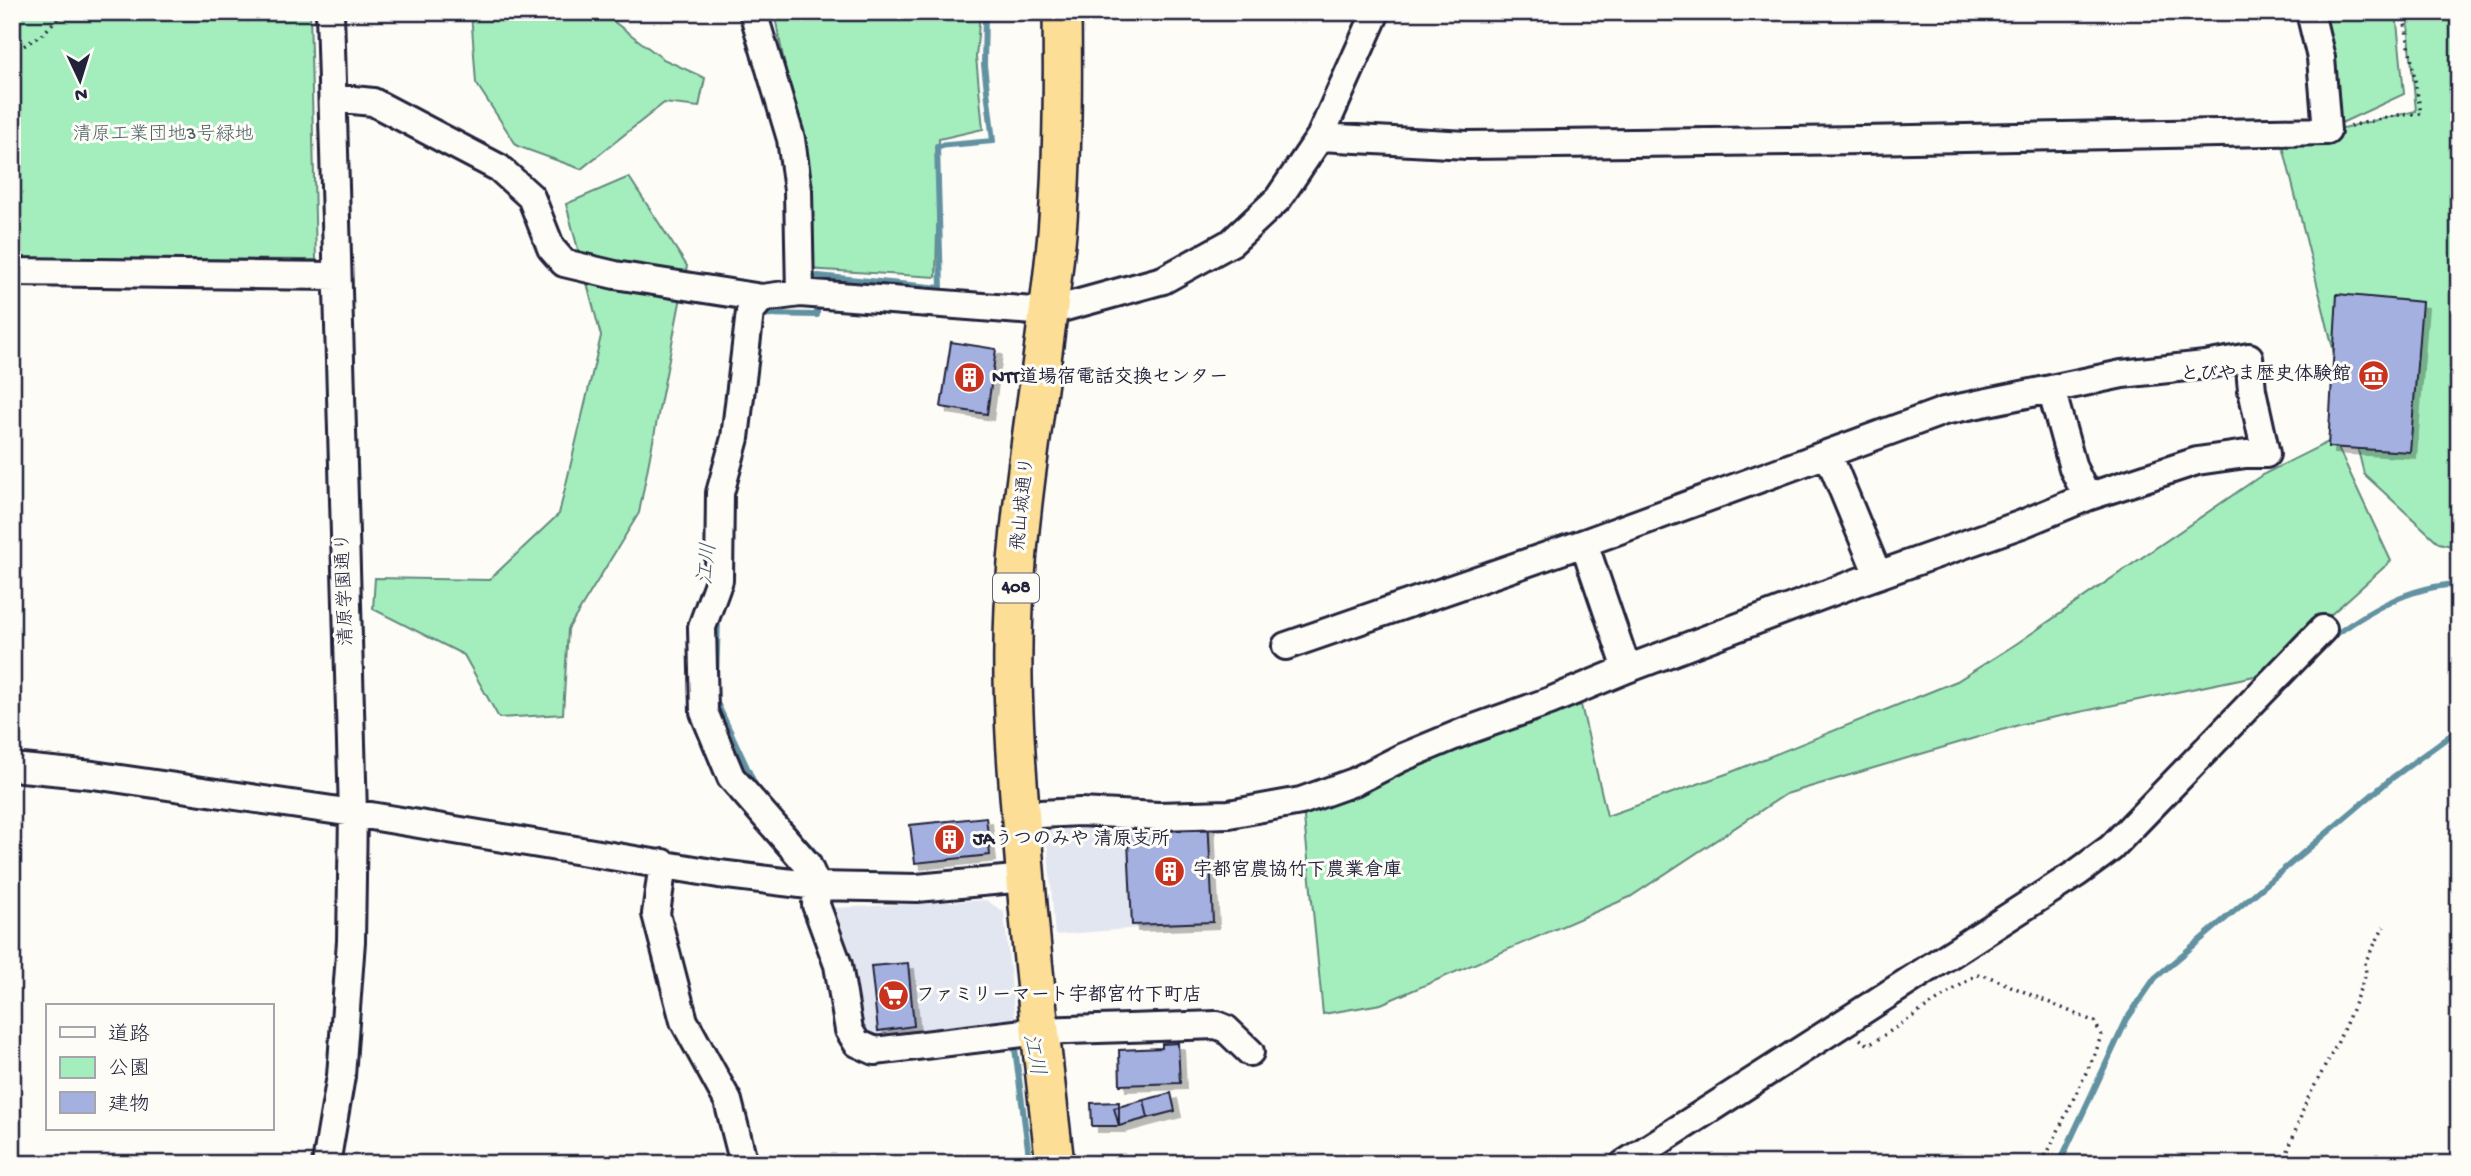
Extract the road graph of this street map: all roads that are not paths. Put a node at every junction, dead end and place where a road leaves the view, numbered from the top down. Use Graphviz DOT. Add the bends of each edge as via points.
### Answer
graph roads {
  1 [pos="330,12"];
  2 [pos="753,12"];
  3 [pos="1062,12"];
  4 [pos="1376,12"];
  5 [pos="2310,12"];
  6 [pos="333,98"];
  7 [pos="1320,137"];
  8 [pos="12,272"];
  9 [pos="337,276"];
  10 [pos="800,293"];
  11 [pos="762,298"];
  12 [pos="1047,312"];
  13 [pos="2051,389"];
  14 [pos="1828,454"];
  15 [pos="2087,497"];
  16 [pos="1584,543"];
  17 [pos="1878,575"];
  18 [pos="2323,629"];
  19 [pos="1286,646"];
  20 [pos="1626,669"];
  21 [pos="12,767"];
  22 [pos="353,813"];
  23 [pos="1020,815"];
  24 [pos="663,863"];
  25 [pos="1026,878"];
  26 [pos="817,887"];
  27 [pos="1039,1031"];
  28 [pos="1250,1052"];
  29 [pos="326,1164"];
  30 [pos="744,1164"];
  31 [pos="1055,1164"];
  32 [pos="1624,1164"];
  1 -- 6 [label="street, 清原学園通り"];
  2 -- 10 [label="street" via="791,139 798,190"];
  3 -- 12 [label="highway, 飛山城通り / 408" via="1059,195"];
  4 -- 7 [label="street"];
  5 -- 7 [label="street" via="2321,58 2327,131 1466,145"];
  6 -- 9 [label="street, 清原学園通り"];
  6 -- 11 [label="street" via="373,102 499,167 531,197 551,248 564,263"];
  7 -- 12 [label="street" via="1278,199 1232,242 1163,280"];
  8 -- 9 [label="street"];
  9 -- 22 [label="street, 清原学園通り"];
  10 -- 11 [label="street"];
  10 -- 12 [label="street"];
  11 -- 26 [label="street" via="750,312 735,438 720,493 719,580 702,627 704,712 731,778 807,864"];
  12 -- 23 [label="highway, 飛山城通り / 408" via="1014,604 1013,700"];
  13 -- 14 [label="street" via="1944,411"];
  13 -- 15 [label="street" via="2073,468"];
  13 -- 15 [label="street" via="2249,357 2266,454 2197,461"];
  14 -- 16 [label="street"];
  14 -- 17 [label="street"];
  15 -- 17 [label="street"];
  16 -- 19 [label="street"];
  16 -- 20 [label="street"];
  17 -- 20 [label="street"];
  18 -- 32 [label="street" via="2111,848"];
  20 -- 23 [label="street" via="1301,801 1229,814"];
  21 -- 22 [label="street"];
  22 -- 24 [label="street"];
  22 -- 29 [label="street, 清原学園通り" via="351,941 341,1076"];
  23 -- 25 [label="highway, 飛山城通り / 408"];
  24 -- 26 [label="street"];
  24 -- 30 [label="street" via="656,914 684,1021 728,1101"];
  25 -- 26 [label="street" via="917,888"];
  25 -- 27 [label="highway, 飛山城通り / 408"];
  26 -- 27 [label="street" via="816,905 838,965 849,1030 857,1043 875,1051"];
  27 -- 28 [label="street" via="1217,1025"];
  27 -- 31 [label="highway, 飛山城通り / 408"];
}
